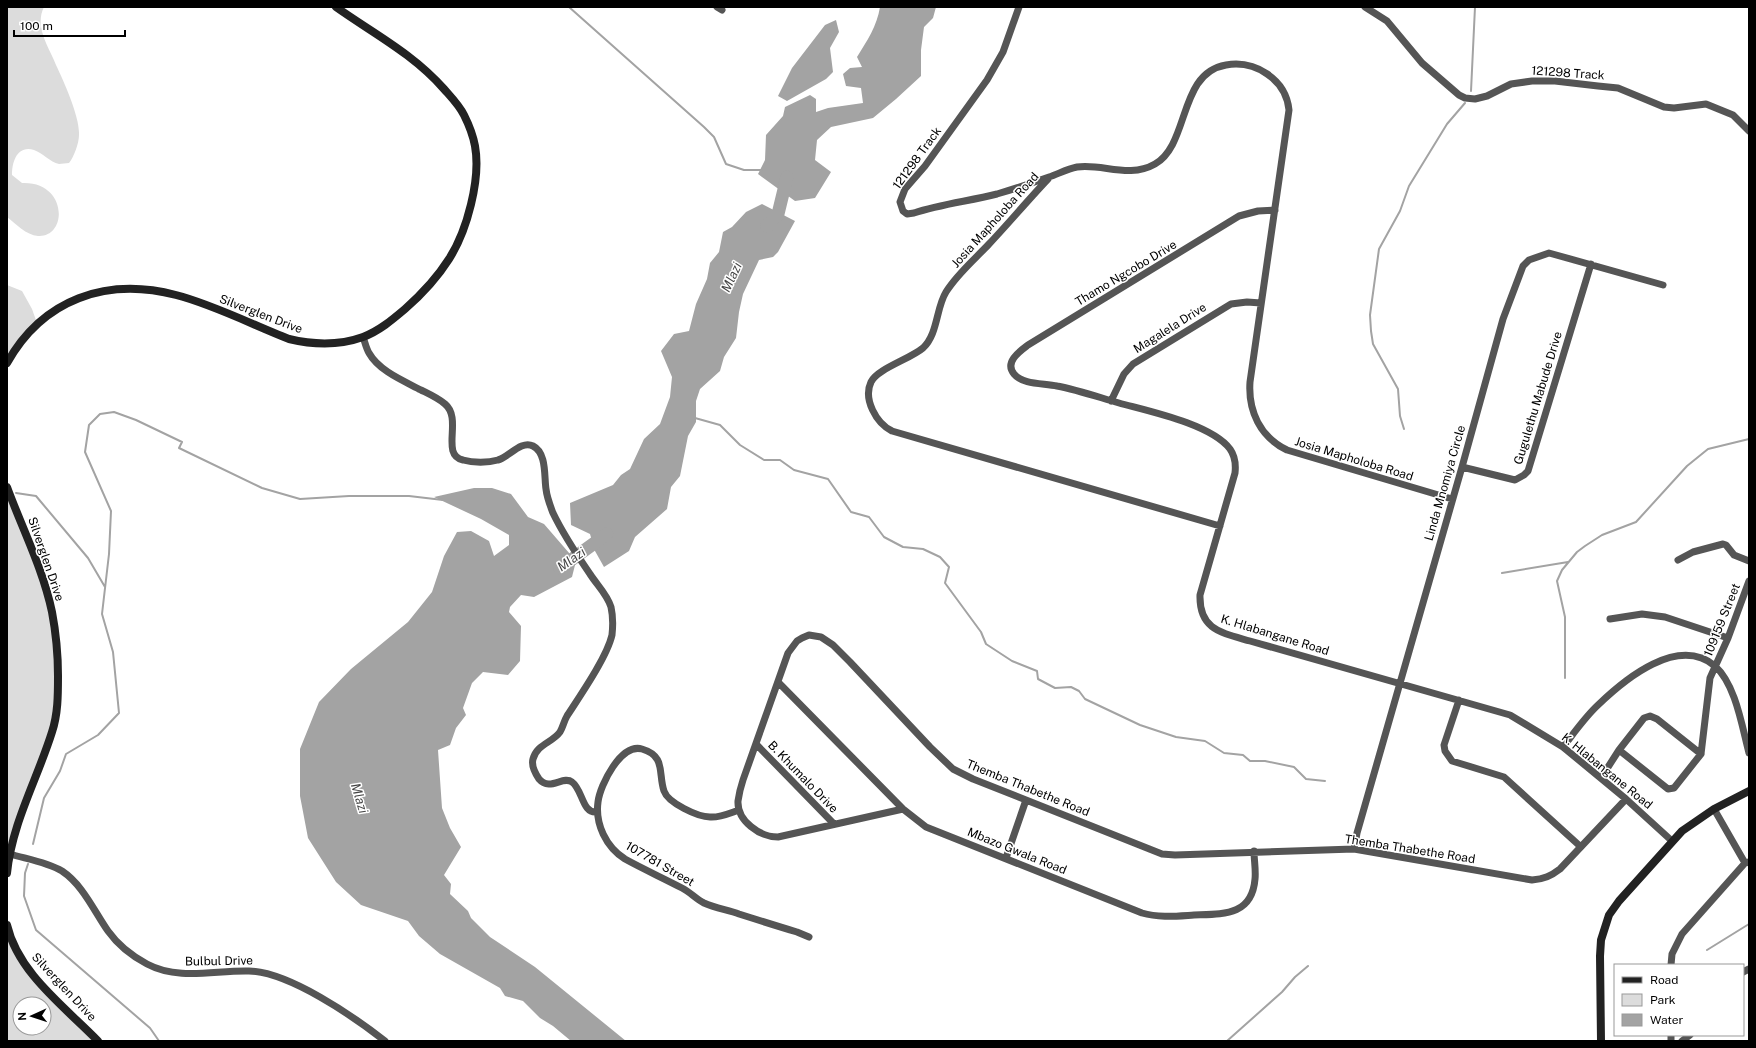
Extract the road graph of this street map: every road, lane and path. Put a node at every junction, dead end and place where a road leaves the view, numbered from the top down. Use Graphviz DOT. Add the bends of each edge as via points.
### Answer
graph roads {
  1 [pos="336,7"];
  2 [pos="1019,7"];
  3 [pos="1366,7"];
  4 [pos="1749,131"];
  5 [pos="1049,177"];
  6 [pos="1275,210"];
  7 [pos="1591,264"];
  8 [pos="1663,285"];
  9 [pos="1261,303"];
  10 [pos="363,337"];
  11 [pos="7,363"];
  12 [pos="1016,376"];
  13 [pos="1111,401"];
  14 [pos="1462,467"];
  15 [pos="7,487"];
  16 [pos="1452,499"];
  17 [pos="1220,526"];
  18 [pos="1678,560"];
  19 [pos="1749,561"];
  20 [pos="1749,581"];
  21 [pos="1610,619"];
  22 [pos="1728,638"];
  23 [pos="1715,666"];
  24 [pos="778,682"];
  25 [pos="1400,683"];
  26 [pos="1459,700"];
  27 [pos="756,744"];
  28 [pos="1563,747"];
  29 [pos="1619,750"];
  30 [pos="1749,753"];
  31 [pos="1701,754"];
  32 [pos="1601,778"];
  33 [pos="1749,791"];
  34 [pos="1626,799"];
  35 [pos="1026,800"];
  36 [pos="903,809"];
  37 [pos="1714,809"];
  38 [pos="739,810"];
  39 [pos="597,812"];
  40 [pos="834,824"];
  41 [pos="1672,841"];
  42 [pos="1581,847"];
  43 [pos="1354,849"];
  44 [pos="1254,851"];
  45 [pos="10,854"];
  46 [pos="1006,858"];
  47 [pos="1747,862"];
  48 [pos="7,873"];
  49 [pos="7,926"];
  50 [pos="808,937"];
  51 [pos="1671,964"];
  52 [pos="98,1041"];
  53 [pos="385,1041"];
  54 [pos="1601,1041"];
  1 -- 10 [label="street, Silverglen Drive" via="400,48 426,70 453,99 463,114 475,147 472,195 463,229 450,259 417,298 389,322"];
  2 -- 5 [label="street, 121298 Track" via="998,62 929,160 905,189 900,205 905,214 914,213 996,194"];
  3 -- 4 [label="street, 121298 Track" via="1387,21 1422,62 1460,95 1471,100 1487,96 1511,84 1532,81 1618,88 1664,107 1706,104 1733,115"];
  5 -- 6 [label="street, Josia Mapholoba Road" via="1082,167 1130,171 1155,164 1173,143 1189,100 1201,80 1212,69 1224,65 1245,64 1273,78 1288,103 1288,124"];
  5 -- 17 [label="street, Josia Mapholoba Road" via="947,291 926,345 873,379 868,393 876,415 883,425 892,431"];
  6 -- 9 [label="street, Josia Mapholoba Road"];
  6 -- 12 [label="street, Thamo Ngcobo Drive" via="1250,213 1234,220 1028,345 1018,352 1012,361 1011,368"];
  7 -- 8 [label="street, Linda Mnomiya Circle"];
  7 -- 14 [label="street, Linda Mnomiya Circle" via="1549,253 1536,257 1523,266 1503,319"];
  7 -- 14 [label="street, Gugulethu Mabude Drive" via="1528,471 1515,480"];
  9 -- 13 [label="street, Magalela Drive" via="1230,304 1133,364 1124,374"];
  9 -- 16 [label="street, Josia Mapholoba Road" via="1249,396 1254,416 1270,439 1286,450"];
  10 -- 11 [label="street, Silverglen Drive" via="334,343 303,343 177,295 148,290 118,290 83,296 57,308 32,329"];
  10 -- 39 [label="street" via="369,353 380,365 437,398 449,408 453,417 451,447 458,458 492,461 526,445 536,448 542,458 548,500 556,519 609,601 612,615 611,636 605,652 560,732 539,747 532,764 544,783 571,781 580,791 587,809 593,813"];
  12 -- 13 [label="street, K. Hlabangane Road" via="1029,382 1057,386"];
  13 -- 17 [label="street, K. Hlabangane Road" via="1183,421 1212,435 1230,450 1235,461 1235,472"];
  14 -- 16 [label="street, Linda Mnomiya Circle"];
  15 -- 45 [label="street, Silverglen Drive" via="49,599 56,642 58,681 58,703 52,731 20,816"];
  16 -- 25 [label="street, Linda Mnomiya Circle"];
  17 -- 25 [label="street, K. Hlabangane Road" via="1200,595 1203,616 1213,628"];
  18 -- 19 [label="street" via="1693,552 1726,544 1734,554"];
  20 -- 22 [label="street, 109159 Street"];
  21 -- 22 [label="street" via="1642,614 1665,617"];
  22 -- 23 [label="street, 109159 Street"];
  23 -- 28 [label="street" via="1699,658 1685,656 1659,660 1598,705"];
  23 -- 30 [label="street" via="1732,691"];
  23 -- 31 [label="street, 109159 Street" via="1710,678"];
  24 -- 27 [label="street, Themba Thabethe Road"];
  24 -- 35 [label="street, Themba Thabethe Road" via="788,653 797,641 809,635 821,637 833,645 953,769"];
  24 -- 36 [label="street, Mbazo Gwala Road"];
  25 -- 26 [label="street, K. Hlabangane Road"];
  25 -- 43 [label="street, Linda Mnomiya Circle" via="1356,833"];
  26 -- 28 [label="street, K. Hlabangane Road" via="1510,715"];
  26 -- 42 [label="street" via="1444,745 1448,757 1452,761 1504,777"];
  27 -- 38 [label="street, Themba Thabethe Road" via="740,790"];
  27 -- 40 [label="street, B. Khumalo Drive"];
  28 -- 32 [label="street, K. Hlabangane Road"];
  29 -- 31 [label="street" via="1644,718 1650,716"];
  29 -- 31 [label="street" via="1668,789 1674,788"];
  29 -- 32 [label="street"];
  32 -- 34 [label="street, K. Hlabangane Road"];
  33 -- 37 [label="street"];
  34 -- 41 [label="street, K. Hlabangane Road"];
  34 -- 42 [label="street, Themba Thabethe Road"];
  35 -- 44 [label="street, Themba Thabethe Road" via="1162,854"];
  35 -- 46 [label="street"];
  36 -- 40 [label="street"];
  36 -- 46 [label="street, Mbazo Gwala Road" via="926,827"];
  37 -- 41 [label="street"];
  37 -- 47 [label="street"];
  38 -- 39 [label="street, 107781 Street" via="710,817 695,813 672,801 664,791 658,760 649,752 636,748 623,755 608,775 599,797"];
  38 -- 40 [label="street" via="754,829 772,837 789,836"];
  39 -- 50 [label="street, 107781 Street" via="601,831 606,840 624,858 684,889 705,903"];
  41 -- 54 [label="street" via="1609,915 1601,940"];
  42 -- 43 [label="street, Themba Thabethe Road" via="1560,869 1541,880"];
  43 -- 44 [label="street, Themba Thabethe Road"];
  44 -- 46 [label="street, Mbazo Gwala Road" via="1256,879 1252,896 1244,905 1224,914 1164,916 1142,913"];
  45 -- 48 [label="street, Silverglen Drive"];
  45 -- 53 [label="street, Bulbul Drive" via="52,867 67,875 83,893 108,932 129,953 148,965 182,973 249,971 274,975 341,1010"];
  47 -- 51 [label="street" via="1682,934 1672,954"];
  49 -- 52 [label="street, Silverglen Drive" via="14,947 29,971"];
}
